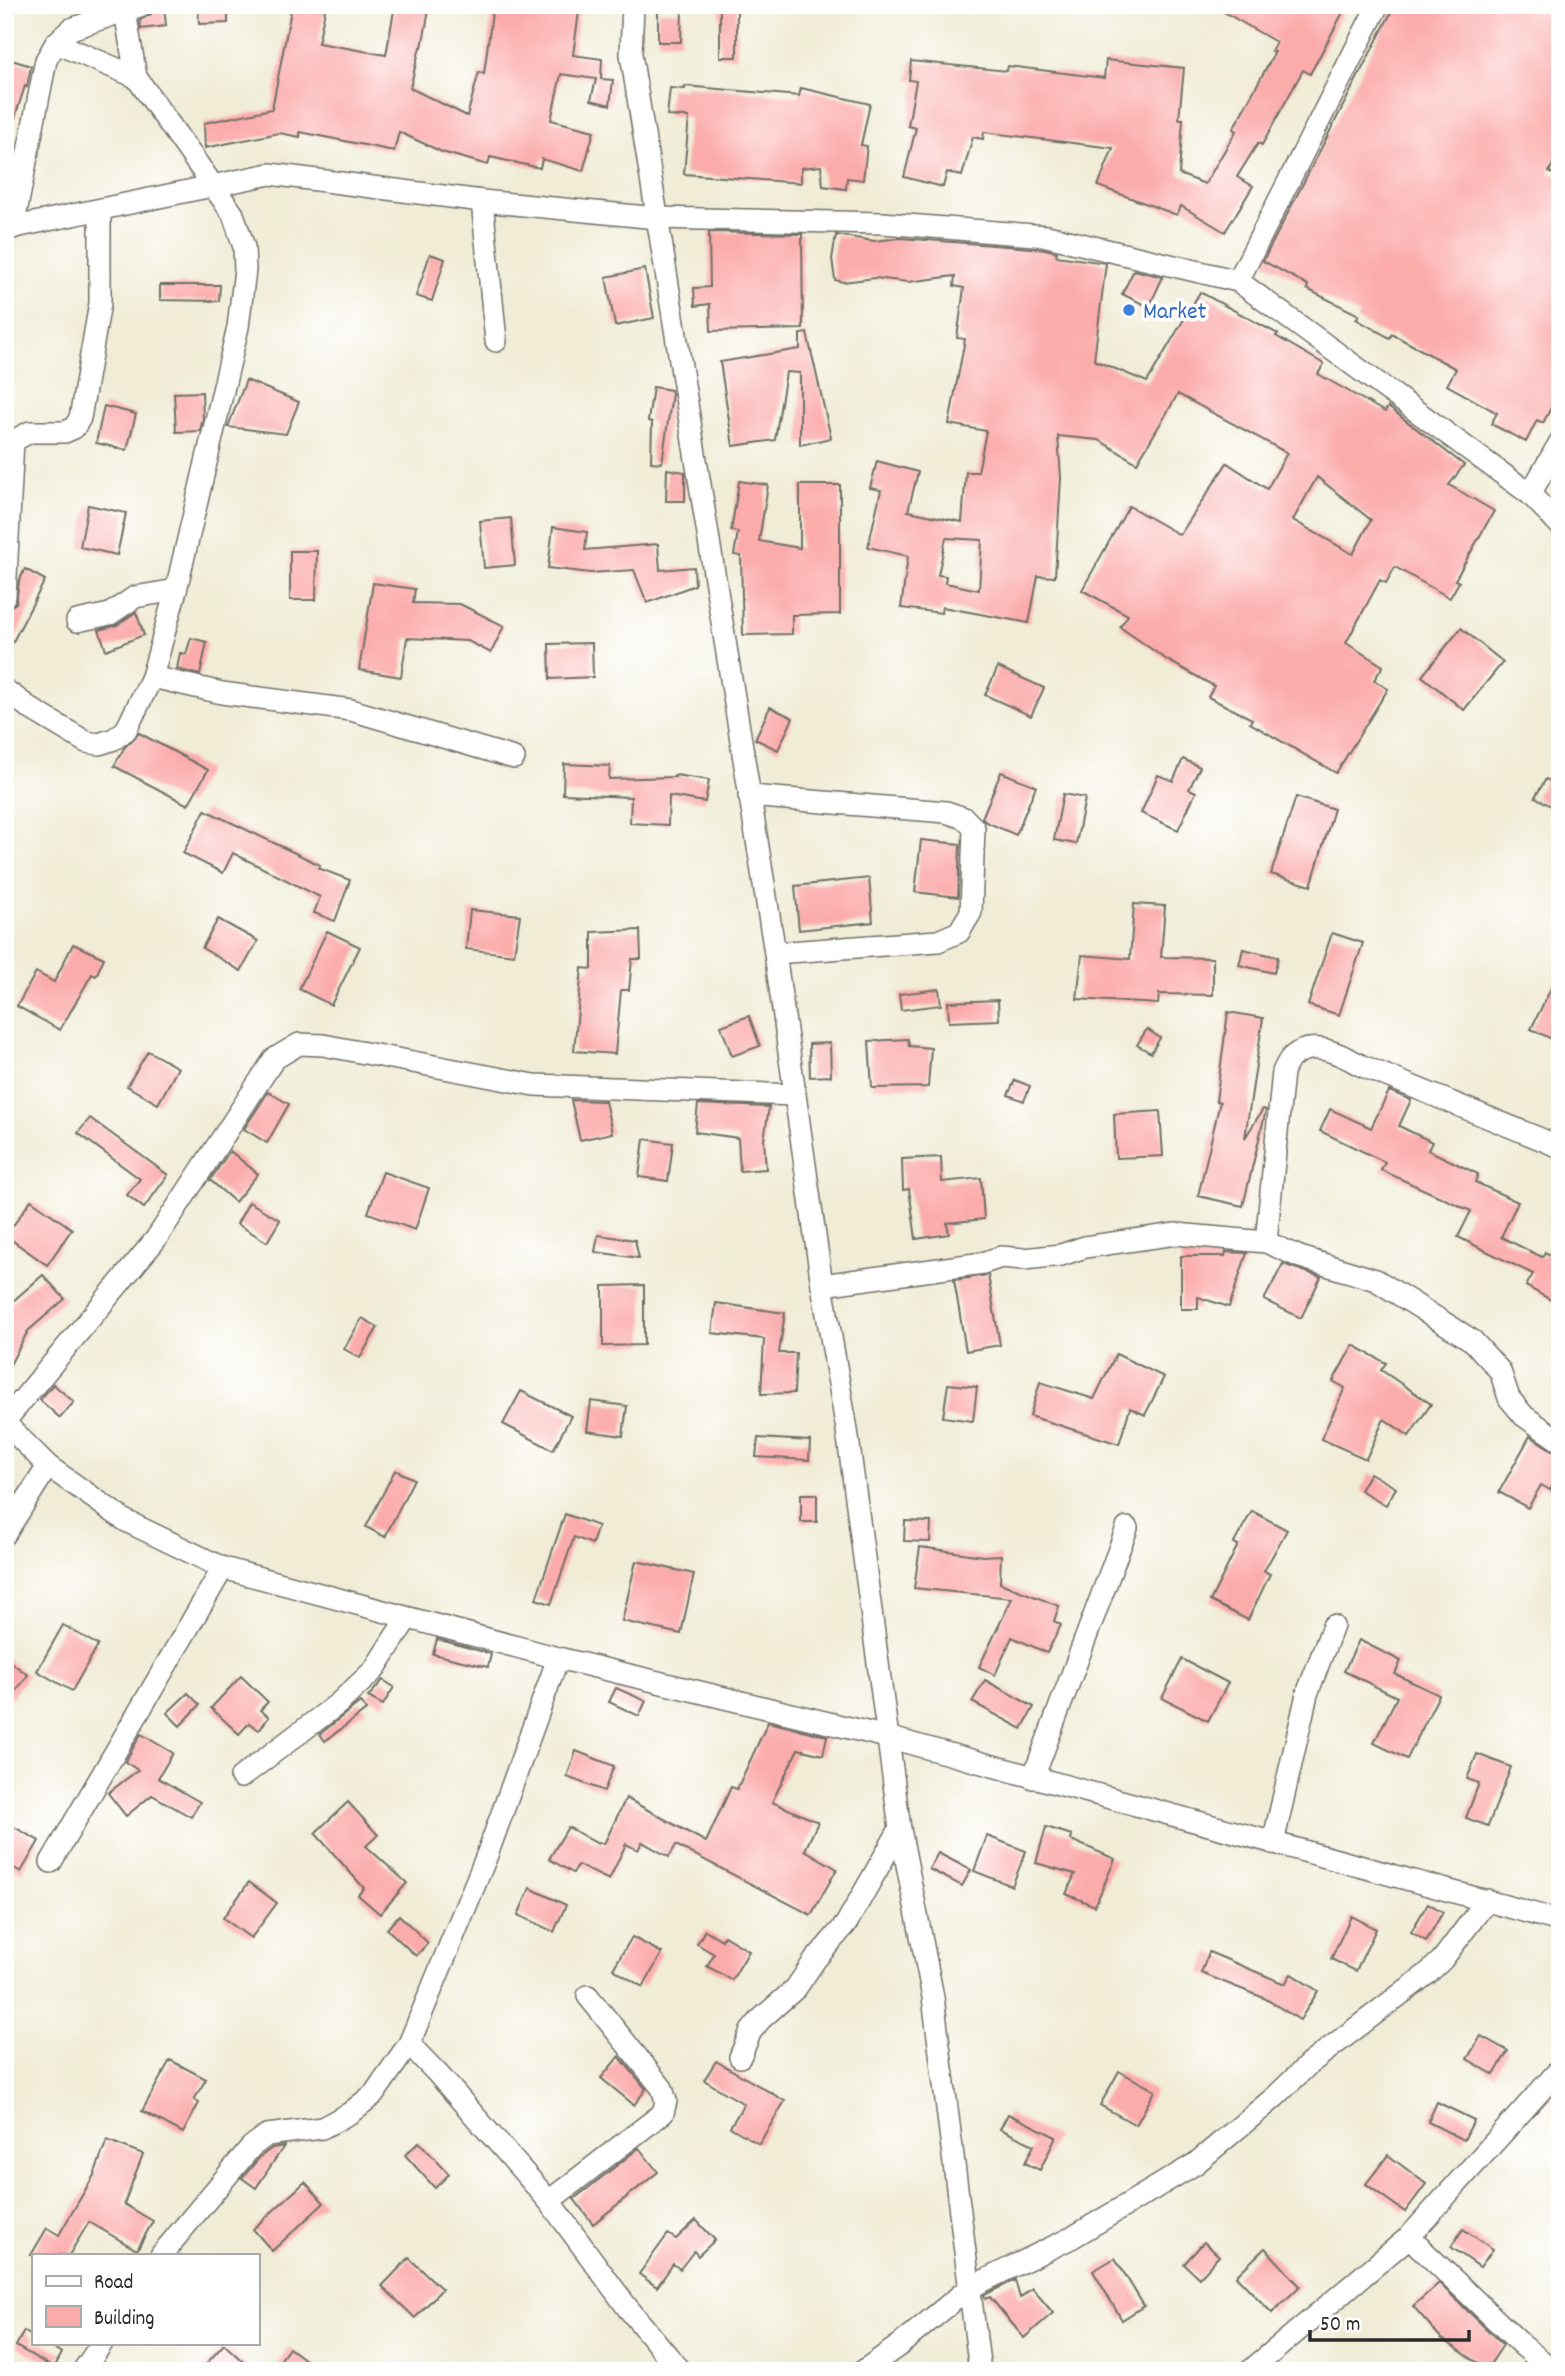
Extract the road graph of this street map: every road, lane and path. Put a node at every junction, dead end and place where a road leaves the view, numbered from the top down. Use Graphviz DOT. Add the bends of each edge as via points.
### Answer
graph roads {
  1 [pos="634,5"];
  2 [pos="1378,5"];
  3 [pos="134,8"];
  4 [pos="56,43"];
  5 [pos="136,77"];
  6 [pos="213,187"];
  7 [pos="482,201"];
  8 [pos="100,211"];
  9 [pos="657,218"];
  10 [pos="9,228"];
  11 [pos="1238,281"];
  12 [pos="496,341"];
  13 [pos="13,436"];
  14 [pos="1560,442"];
  15 [pos="1530,494"];
  16 [pos="1560,525"];
  17 [pos="176,590"];
  18 [pos="5,596"];
  19 [pos="77,621"];
  20 [pos="152,677"];
  21 [pos="5,690"];
  22 [pos="514,758"];
  23 [pos="749,796"];
  24 [pos="775,953"];
  25 [pos="795,1095"];
  26 [pos="1560,1147"];
  27 [pos="1266,1242"];
  28 [pos="822,1285"];
  29 [pos="5,1422"];
  30 [pos="1560,1441"];
  31 [pos="48,1466"];
  32 [pos="1127,1528"];
  33 [pos="5,1534"];
  34 [pos="223,1568"];
  35 [pos="407,1618"];
  36 [pos="1333,1626"];
  37 [pos="558,1658"];
  38 [pos="887,1737"];
  39 [pos="241,1777"];
  40 [pos="1033,1778"];
  41 [pos="900,1829"];
  42 [pos="1273,1843"];
  43 [pos="51,1862"];
  44 [pos="1487,1900"];
  45 [pos="1560,1921"];
  46 [pos="588,1996"];
  47 [pos="409,2045"];
  48 [pos="740,2057"];
  49 [pos="1560,2069"];
  50 [pos="549,2201"];
  51 [pos="1409,2237"];
  52 [pos="162,2254"];
  53 [pos="970,2288"];
  54 [pos="101,2344"];
  55 [pos="83,2371"];
  56 [pos="680,2371"];
  57 [pos="863,2371"];
  58 [pos="980,2371"];
  59 [pos="1250,2371"];
  60 [pos="1555,2371"];
  1 -- 9 [label="street" via="631,54"];
  2 -- 11 [label="street"];
  3 -- 4 [label="street" via="71,29"];
  3 -- 5 [label="street"];
  4 -- 5 [label="street"];
  4 -- 10 [label="street" via="46,60"];
  5 -- 6 [label="street"];
  6 -- 7 [label="street" via="283,175"];
  6 -- 8 [label="street"];
  6 -- 17 [label="street" via="240,231 245,270 238,327"];
  7 -- 9 [label="street"];
  7 -- 12 [label="street"];
  8 -- 10 [label="street"];
  8 -- 13 [label="street" via="100,303 80,418 65,432"];
  9 -- 11 [label="street" via="882,223 1047,236"];
  9 -- 23 [label="street"];
  11 -- 15 [label="street"];
  13 -- 18 [label="street"];
  14 -- 15 [label="street"];
  15 -- 16 [label="street"];
  17 -- 19 [label="street" via="135,597 110,614"];
  17 -- 20 [label="street"];
  20 -- 21 [label="street" via="126,730 99,744 86,742"];
  20 -- 22 [label="street" via="210,691 351,710"];
  23 -- 24 [label="street"];
  23 -- 24 [label="street" via="946,812 964,818 974,828 971,912 959,932 938,941"];
  24 -- 25 [label="street"];
  25 -- 28 [label="street"];
  25 -- 29 [label="street" via="534,1086 299,1044 274,1059 156,1239"];
  26 -- 27 [label="street" via="1337,1052 1310,1048 1292,1057 1283,1072"];
  27 -- 28 [label="street" via="1176,1234 1085,1247 1061,1255 1001,1257"];
  27 -- 30 [label="street" via="1376,1280 1473,1341 1500,1371 1509,1398 1524,1416"];
  28 -- 38 [label="street" via="847,1430"];
  29 -- 31 [label="street"];
  31 -- 33 [label="street"];
  31 -- 34 [label="street" via="126,1521"];
  32 -- 40 [label="street"];
  34 -- 35 [label="street"];
  34 -- 43 [label="street"];
  35 -- 37 [label="street"];
  35 -- 39 [label="street" via="374,1670 339,1703"];
  36 -- 42 [label="street" via="1307,1694"];
  37 -- 38 [label="street"];
  37 -- 47 [label="street" via="487,1855"];
  38 -- 40 [label="street"];
  38 -- 41 [label="street"];
  40 -- 42 [label="street"];
  41 -- 48 [label="street" via="846,1924 796,1988 751,2031"];
  41 -- 53 [label="street" via="933,1997"];
  42 -- 44 [label="street"];
  44 -- 45 [label="street"];
  44 -- 53 [label="street" via="1427,1974 1309,2064 1195,2164 1073,2237"];
  46 -- 50 [label="street" via="662,2088 666,2101 663,2113"];
  47 -- 50 [label="street"];
  47 -- 52 [label="street" via="374,2094 350,2113 323,2129 267,2135 251,2147"];
  49 -- 51 [label="street"];
  50 -- 56 [label="street"];
  51 -- 59 [label="street"];
  51 -- 60 [label="street"];
  53 -- 57 [label="street"];
  53 -- 58 [label="street"];
  54 -- 55 [label="street"];
}
